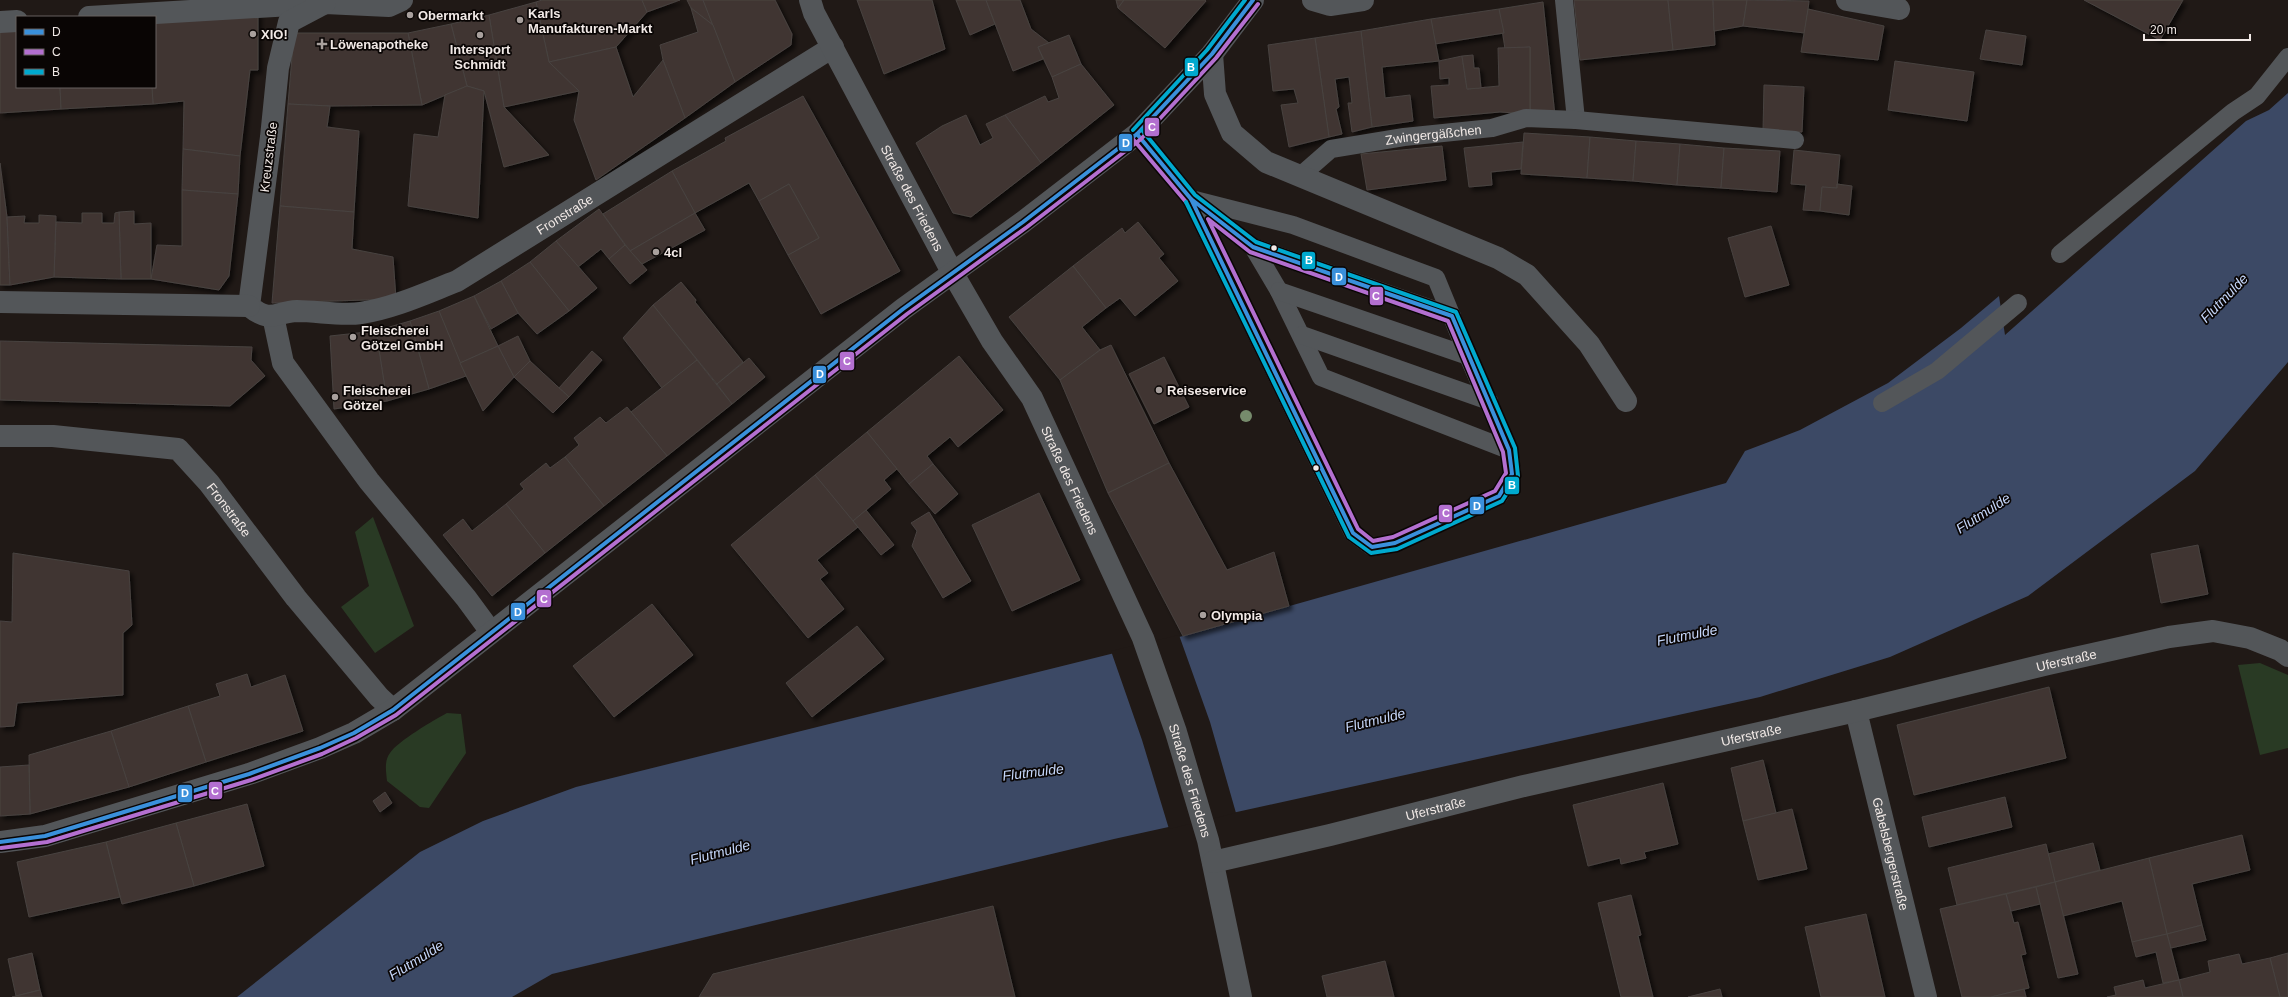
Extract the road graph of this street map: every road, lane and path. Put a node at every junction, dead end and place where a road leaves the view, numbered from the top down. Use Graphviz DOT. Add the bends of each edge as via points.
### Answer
graph roads {
  1 [pos="402,0"];
  2 [pos="810,0"];
  3 [pos="1253,0"];
  4 [pos="1313,0"];
  5 [pos="1363,0"];
  6 [pos="1564,0"];
  7 [pos="1847,0"];
  8 [pos="325,1"];
  9 [pos="1900,9"];
  10 [pos="104,16"];
  11 [pos="16,21"];
  12 [pos="0,22"];
  13 [pos="833,47"];
  14 [pos="1212,54"];
  15 [pos="2288,57"];
  16 [pos="1576,120"];
  17 [pos="1137,134"];
  18 [pos="1795,140"];
  19 [pos="1299,177"];
  20 [pos="1191,199"];
  21 [pos="1253,247"];
  22 [pos="2060,254"];
  23 [pos="952,272"];
  24 [pos="1279,291"];
  25 [pos="0,302"];
  26 [pos="2018,303"];
  27 [pos="250,306"];
  28 [pos="273,316"];
  29 [pos="1452,316"];
  30 [pos="1302,335"];
  31 [pos="1468,356"];
  32 [pos="1489,401"];
  33 [pos="1626,401"];
  34 [pos="1882,403"];
  35 [pos="0,436"];
  36 [pos="1509,450"];
  37 [pos="491,632"];
  38 [pos="2288,656"];
  39 [pos="393,710"];
  40 [pos="1856,711"];
  41 [pos="0,842"];
  42 [pos="1213,862"];
  43 [pos="1241,997"];
  44 [pos="1926,997"];
  1 -- 8 [label="street" via="389,6"];
  2 -- 13 [label="street, Straße des Friedens" via="814,13"];
  3 -- 14 [label="street"];
  4 -- 5 [label="street" via="1330,5"];
  6 -- 16 [label="lane"];
  7 -- 9 [label="street"];
  8 -- 10 [label="street"];
  8 -- 27 [label="street, Kreuzstraße" via="289,22 278,68"];
  11 -- 12 [label="street"];
  13 -- 23 [label="street, Straße des Friedens"];
  13 -- 28 [label="street, Fronstraße" via="457,281 407,301 361,313 295,311"];
  14 -- 17 [label="street"];
  14 -- 19 [label="street" via="1215,94 1232,133 1266,162"];
  15 -- 22 [label="lane" via="2257,96"];
  16 -- 18 [label="lane, Zwingergäßchen"];
  16 -- 19 [label="lane, Zwingergäßchen" via="1526,118 1492,128 1404,138 1331,150"];
  17 -- 20 [label="lane"];
  17 -- 23 [label="street" via="1074,184"];
  19 -- 33 [label="street" via="1498,258 1527,276 1589,344"];
  20 -- 21 [label="lane"];
  20 -- 29 [label="lane" via="1294,225 1436,278"];
  20 -- 36 [label="lane" via="1353,532 1372,547 1395,543 1499,496 1512,474"];
  21 -- 24 [label="lane"];
  21 -- 29 [label="lane"];
  23 -- 37 [label="street"];
  23 -- 42 [label="street, Straße des Friedens" via="992,341 1032,398 1142,638 1176,732"];
  24 -- 30 [label="lane"];
  24 -- 31 [label="lane"];
  25 -- 27 [label="street"];
  26 -- 34 [label="lane" via="1937,371"];
  27 -- 28 [label="street" via="260,316"];
  28 -- 37 [label="street" via="283,363 369,481"];
  29 -- 31 [label="lane"];
  30 -- 32 [label="lane"];
  30 -- 36 [label="lane" via="1321,376"];
  31 -- 32 [label="lane"];
  32 -- 36 [label="lane"];
  35 -- 39 [label="street, Fronstraße" via="53,436 178,449 209,483 296,598 379,697"];
  37 -- 39 [label="street"];
  38 -- 40 [label="street, Uferstraße" via="2250,638 2213,631 2169,637 2048,664"];
  39 -- 41 [label="street" via="354,733 249,774 45,836"];
  40 -- 42 [label="street, Uferstraße" via="1524,786"];
  40 -- 44 [label="street, Gabelsbergerstraße"];
  42 -- 43 [label="street, Straße des Friedens"];
}
